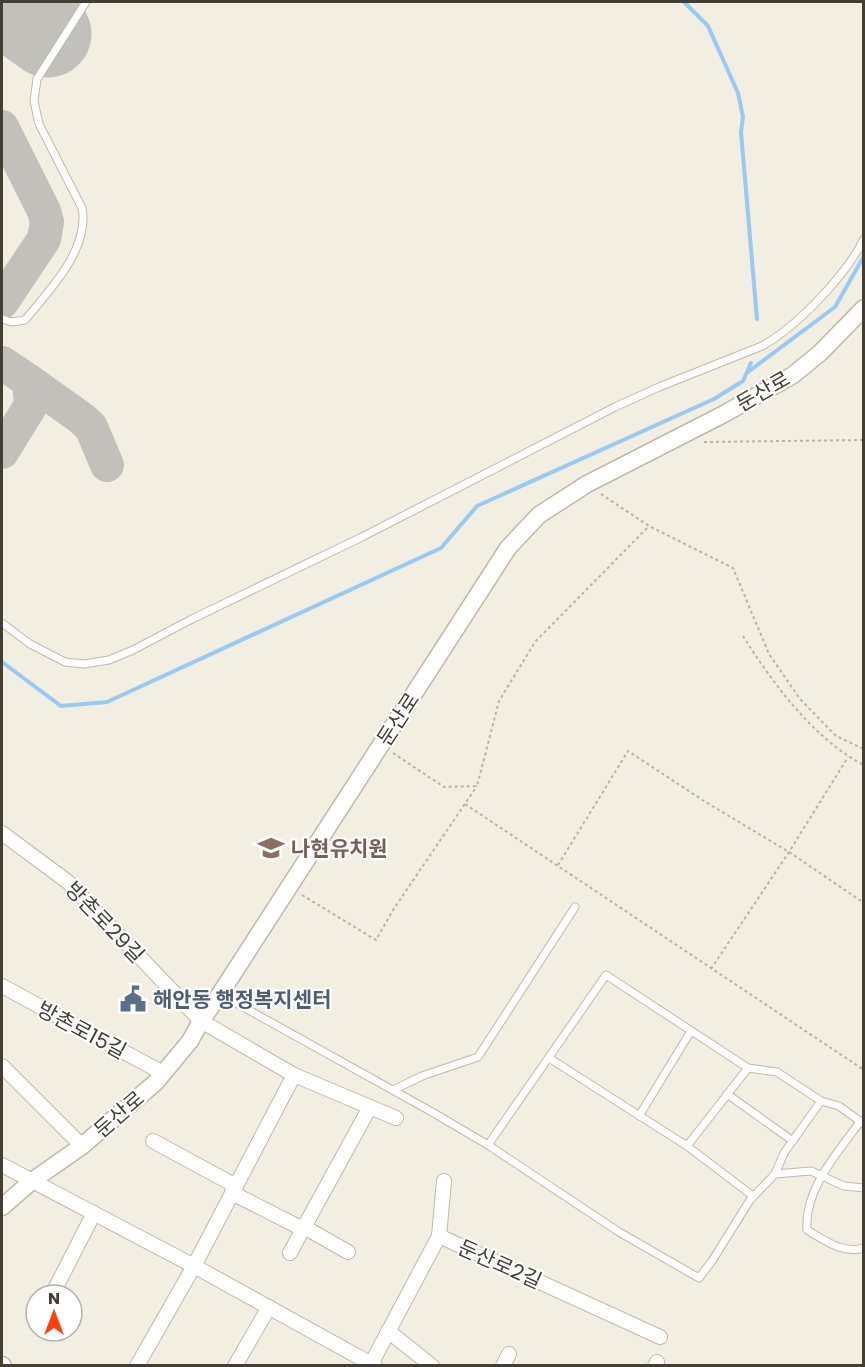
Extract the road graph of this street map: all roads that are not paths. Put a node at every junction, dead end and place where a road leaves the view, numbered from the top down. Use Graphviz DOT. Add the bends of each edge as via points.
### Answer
graph roads {
  1 [pos="86,2"];
  2 [pos="864,239"];
  3 [pos="864,308"];
  4 [pos="2,319"];
  5 [pos="2,623"];
  6 [pos="2,833"];
  7 [pos="576,907"];
  8 [pos="2,986"];
  9 [pos="220,994"];
  10 [pos="201,1021"];
  11 [pos="691,1031"];
  12 [pos="549,1058"];
  13 [pos="2,1066"];
  14 [pos="748,1068"];
  15 [pos="163,1074"];
  16 [pos="294,1075"];
  17 [pos="393,1090"];
  18 [pos="727,1094"];
  19 [pos="821,1101"];
  20 [pos="370,1107"];
  21 [pos="639,1116"];
  22 [pos="396,1118"];
  23 [pos="862,1123"];
  24 [pos="153,1141"];
  25 [pos="792,1141"];
  26 [pos="82,1146"];
  27 [pos="488,1146"];
  28 [pos="687,1146"];
  29 [pos="2,1166"];
  30 [pos="775,1174"];
  31 [pos="821,1176"];
  32 [pos="32,1181"];
  33 [pos="444,1181"];
  34 [pos="864,1188"];
  35 [pos="234,1189"];
  36 [pos="753,1196"];
  37 [pos="2,1207"];
  38 [pos="94,1214"];
  39 [pos="303,1228"];
  40 [pos="439,1236"];
  41 [pos="864,1248"];
  42 [pos="348,1252"];
  43 [pos="291,1253"];
  44 [pos="194,1266"];
  45 [pos="58,1283"];
  46 [pos="269,1307"];
  47 [pos="388,1331"];
  48 [pos="660,1336"];
  49 [pos="137,1365"];
  50 [pos="236,1365"];
  51 [pos="372,1365"];
  52 [pos="432,1365"];
  1 -- 4 [label="lane" via="37,79 34,101 39,124 82,208 82,232 69,264 25,320"];
  2 -- 5 [label="lane" via="827,290 769,342 615,407 133,650 109,660 65,662 30,644"];
  3 -- 9 [label="street, 둔산로" via="792,375 587,484 539,515 508,548"];
  6 -- 10 [label="street, 방촌로29길" via="68,882"];
  7 -- 17 [label="lane" via="478,1057"];
  8 -- 15 [label="street, 방촌로15길"];
  9 -- 10 [label="street, 둔산로"];
  9 -- 17 [label="lane"];
  10 -- 15 [label="street, 둔산로"];
  10 -- 16 [label="street, 방촌로29길"];
  11 -- 12 [label="lane" via="606,975"];
  11 -- 14 [label="lane"];
  11 -- 21 [label="lane"];
  12 -- 21 [label="lane"];
  12 -- 27 [label="lane"];
  13 -- 26 [label="street"];
  14 -- 18 [label="lane"];
  14 -- 19 [label="lane" via="777,1072"];
  15 -- 26 [label="street, 둔산로"];
  16 -- 20 [label="street"];
  16 -- 35 [label="street"];
  17 -- 27 [label="lane"];
  18 -- 25 [label="lane"];
  18 -- 28 [label="lane"];
  19 -- 23 [label="lane" via="839,1106"];
  19 -- 25 [label="lane"];
  20 -- 22 [label="street"];
  20 -- 39 [label="street"];
  21 -- 28 [label="lane"];
  23 -- 31 [label="lane"];
  24 -- 35 [label="street"];
  25 -- 30 [label="lane"];
  26 -- 32 [label="street, 둔산로"];
  27 -- 36 [label="lane" via="619,1232 699,1278"];
  28 -- 36 [label="lane"];
  29 -- 32 [label="street, 둔산로2길"];
  30 -- 31 [label="lane" via="811,1171"];
  30 -- 36 [label="lane"];
  31 -- 34 [label="lane" via="844,1186"];
  31 -- 41 [label="lane" via="806,1218 807,1230 850,1251"];
  32 -- 37 [label="street, 둔산로"];
  32 -- 38 [label="street, 둔산로2길"];
  33 -- 40 [label="street"];
  35 -- 39 [label="street"];
  35 -- 44 [label="street"];
  38 -- 44 [label="street, 둔산로2길"];
  38 -- 45 [label="street"];
  39 -- 42 [label="street"];
  39 -- 43 [label="street"];
  40 -- 47 [label="street, 둔산로2길"];
  40 -- 48 [label="street, 둔산로2길"];
  44 -- 46 [label="street, 둔산로2길"];
  44 -- 49 [label="street"];
  46 -- 50 [label="street"];
  46 -- 51 [label="street, 둔산로2길"];
  47 -- 51 [label="street, 둔산로2길"];
  47 -- 52 [label="street"];
}
